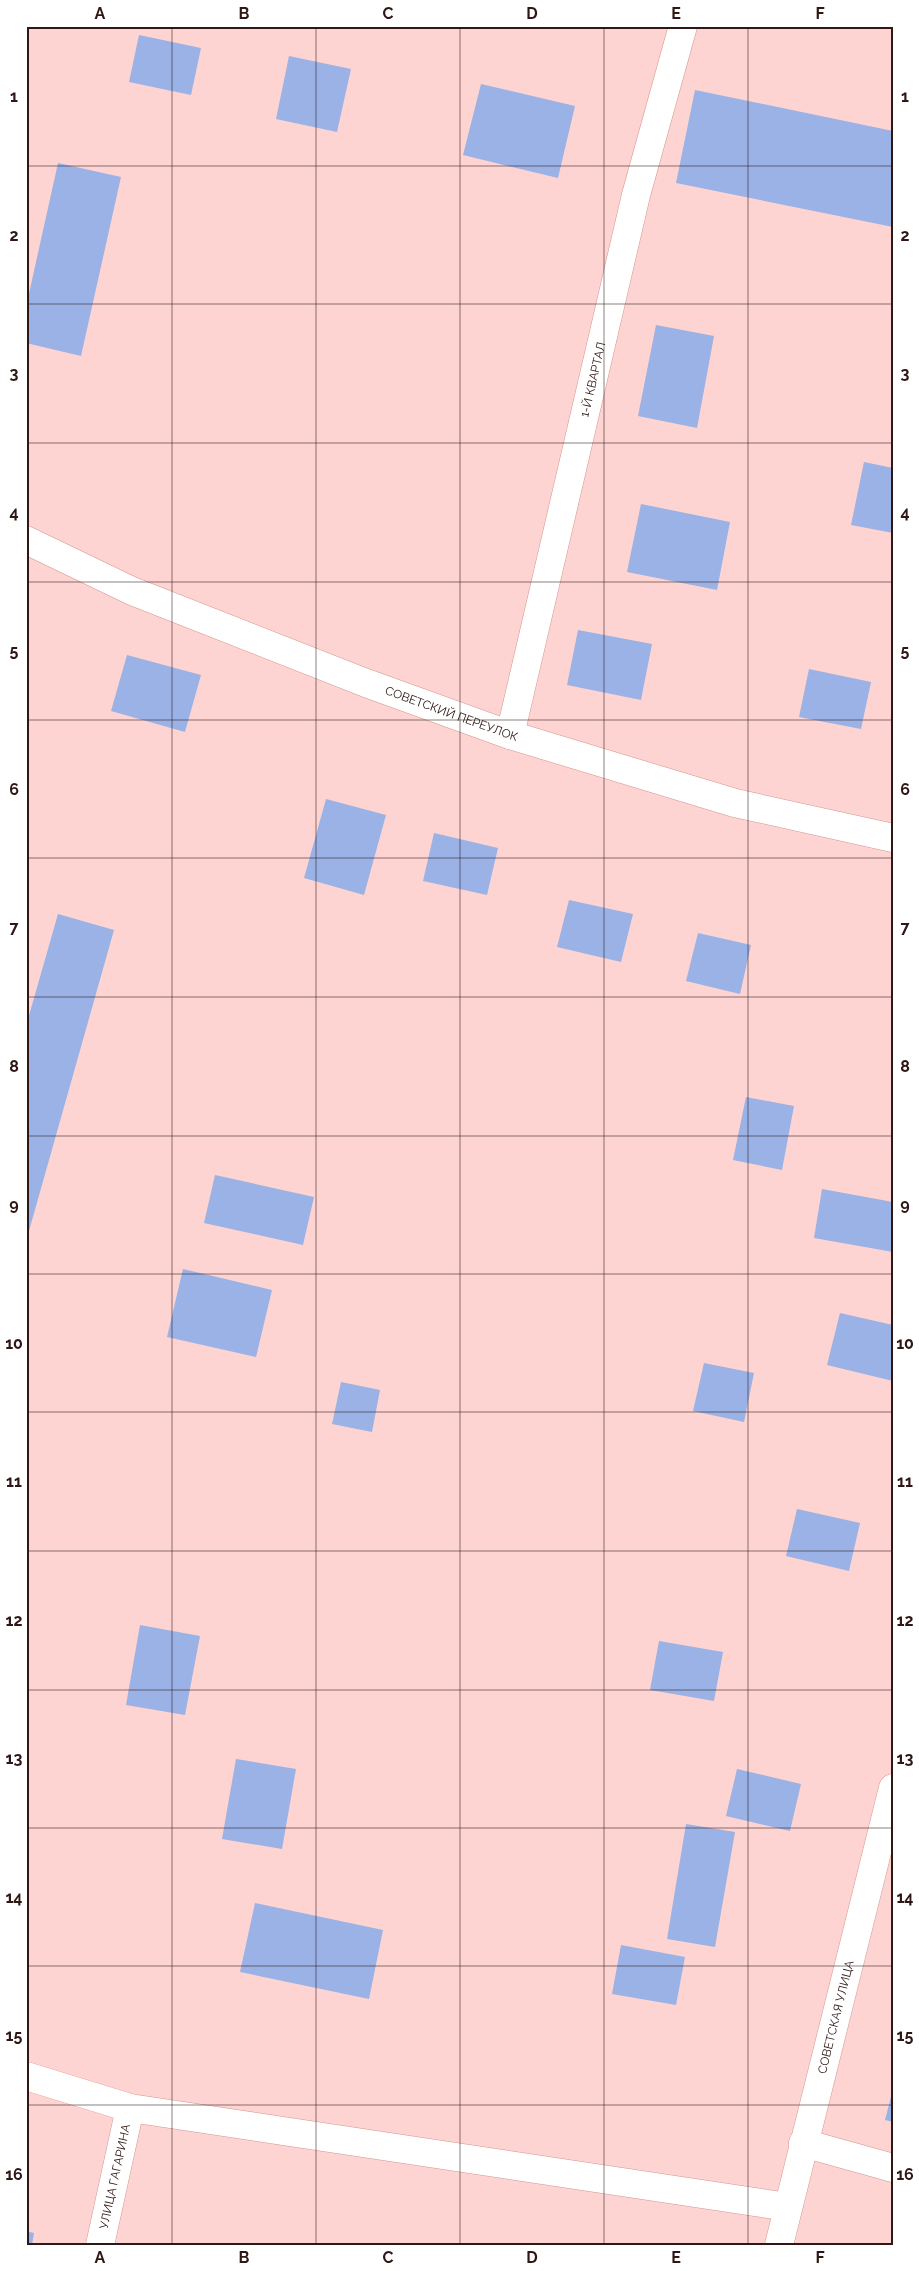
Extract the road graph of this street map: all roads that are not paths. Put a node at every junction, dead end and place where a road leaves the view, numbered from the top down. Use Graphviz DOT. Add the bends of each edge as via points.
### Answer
graph roads {
  1 [pos="683,26"];
  2 [pos="26,540"];
  3 [pos="510,735"];
  4 [pos="893,838"];
  5 [pos="893,1788"];
  6 [pos="26,2076"];
  7 [pos="130,2108"];
  8 [pos="803,2143"];
  9 [pos="893,2168"];
  10 [pos="788,2207"];
  11 [pos="100,2245"];
  12 [pos="779,2245"];
  1 -- 3 [label="street, 1-Й КВАРТАЛ" via="636,195"];
  2 -- 3 [label="street, СОВЕТСКИЙ ПЕРЕУЛОК" via="132,591 366,683"];
  3 -- 4 [label="street, СОВЕТСКИЙ ПЕРЕУЛОК" via="735,803"];
  5 -- 8 [label="street, СОВЕТСКАЯ УЛИЦА"];
  6 -- 7 [label="street"];
  7 -- 10 [label="street"];
  7 -- 11 [label="street, УЛИЦА ГАГАРИНА"];
  8 -- 9 [label="street"];
  8 -- 10 [label="street, СОВЕТСКАЯ УЛИЦА"];
  10 -- 12 [label="street, СОВЕТСКАЯ УЛИЦА"];
}
